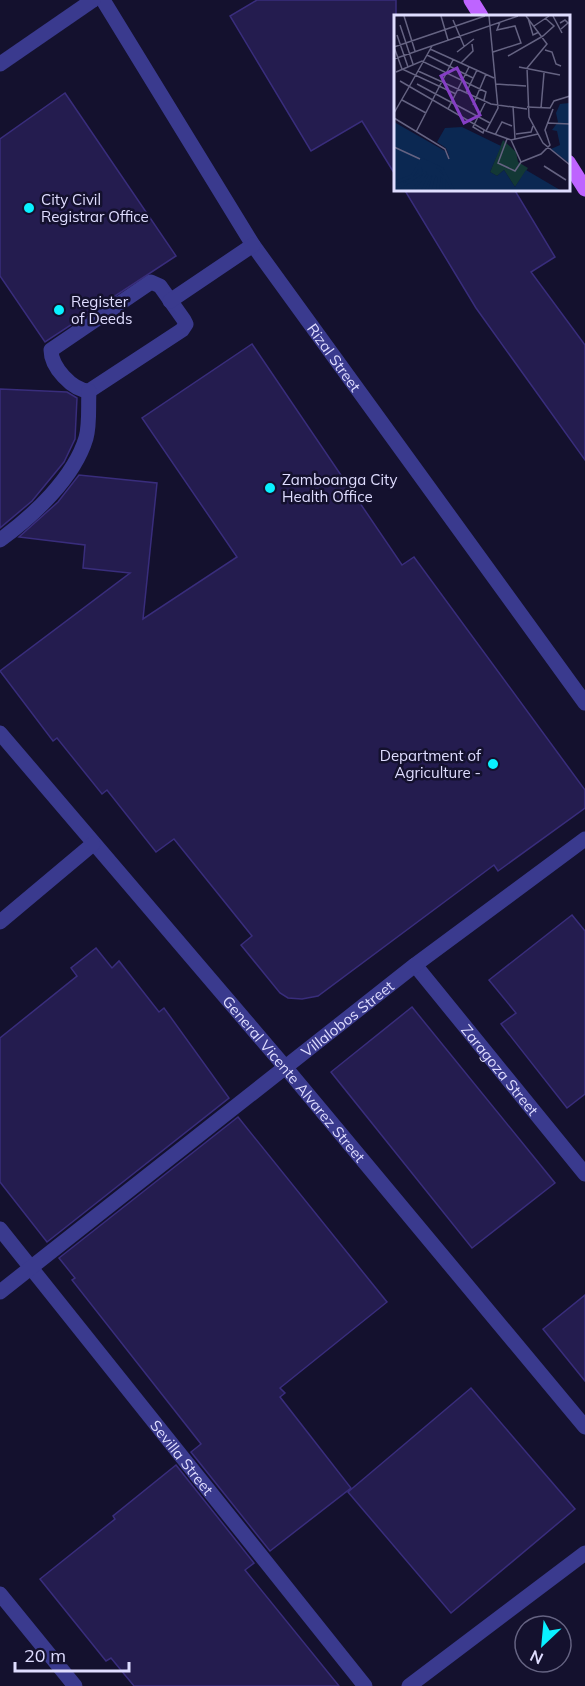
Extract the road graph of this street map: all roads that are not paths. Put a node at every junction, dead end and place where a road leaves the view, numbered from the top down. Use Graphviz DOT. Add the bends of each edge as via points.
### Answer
graph roads {
  1 [pos="93,0"];
  2 [pos="103,0"];
  3 [pos="471,0"];
  4 [pos="480,15"];
  5 [pos="0,64"];
  6 [pos="570,165"];
  7 [pos="585,189"];
  8 [pos="253,245"];
  9 [pos="170,301"];
  10 [pos="89,392"];
  11 [pos="0,540"];
  12 [pos="585,703"];
  13 [pos="0,733"];
  14 [pos="585,839"];
  15 [pos="93,844"];
  16 [pos="0,922"];
  17 [pos="415,965"];
  18 [pos="286,1068"];
  19 [pos="585,1174"];
  20 [pos="0,1229"];
  21 [pos="32,1269"];
  22 [pos="0,1292"];
  23 [pos="585,1427"];
  24 [pos="585,1553"];
  25 [pos="0,1594"];
  26 [pos="75,1686"];
  27 [pos="365,1686"];
  28 [pos="409,1686"];
  1 -- 5 [label="street"];
  2 -- 8 [label="street, Rizal Street"];
  3 -- 4 [label="main road"];
  6 -- 7 [label="main road"];
  8 -- 9 [label="street"];
  8 -- 12 [label="street, Rizal Street"];
  9 -- 10 [label="street" via="186,324 182,330"];
  9 -- 10 [label="street" via="160,286 151,282 56,344 51,357 73,387"];
  10 -- 11 [label="street" via="87,436 80,453 47,497"];
  13 -- 15 [label="street, General Vicente Alvarez Street"];
  14 -- 17 [label="street, Villalobos Street"];
  15 -- 16 [label="street"];
  15 -- 18 [label="street, General Vicente Alvarez Street"];
  17 -- 18 [label="street, Villalobos Street"];
  17 -- 19 [label="street, Zaragoza Street"];
  18 -- 21 [label="street, Villalobos Street"];
  18 -- 23 [label="street, General Vicente Alvarez Street"];
  20 -- 21 [label="street, Sevilla Street"];
  21 -- 22 [label="street, Villalobos Street"];
  21 -- 27 [label="street, Sevilla Street"];
  24 -- 28 [label="street"];
  25 -- 26 [label="street"];
}
